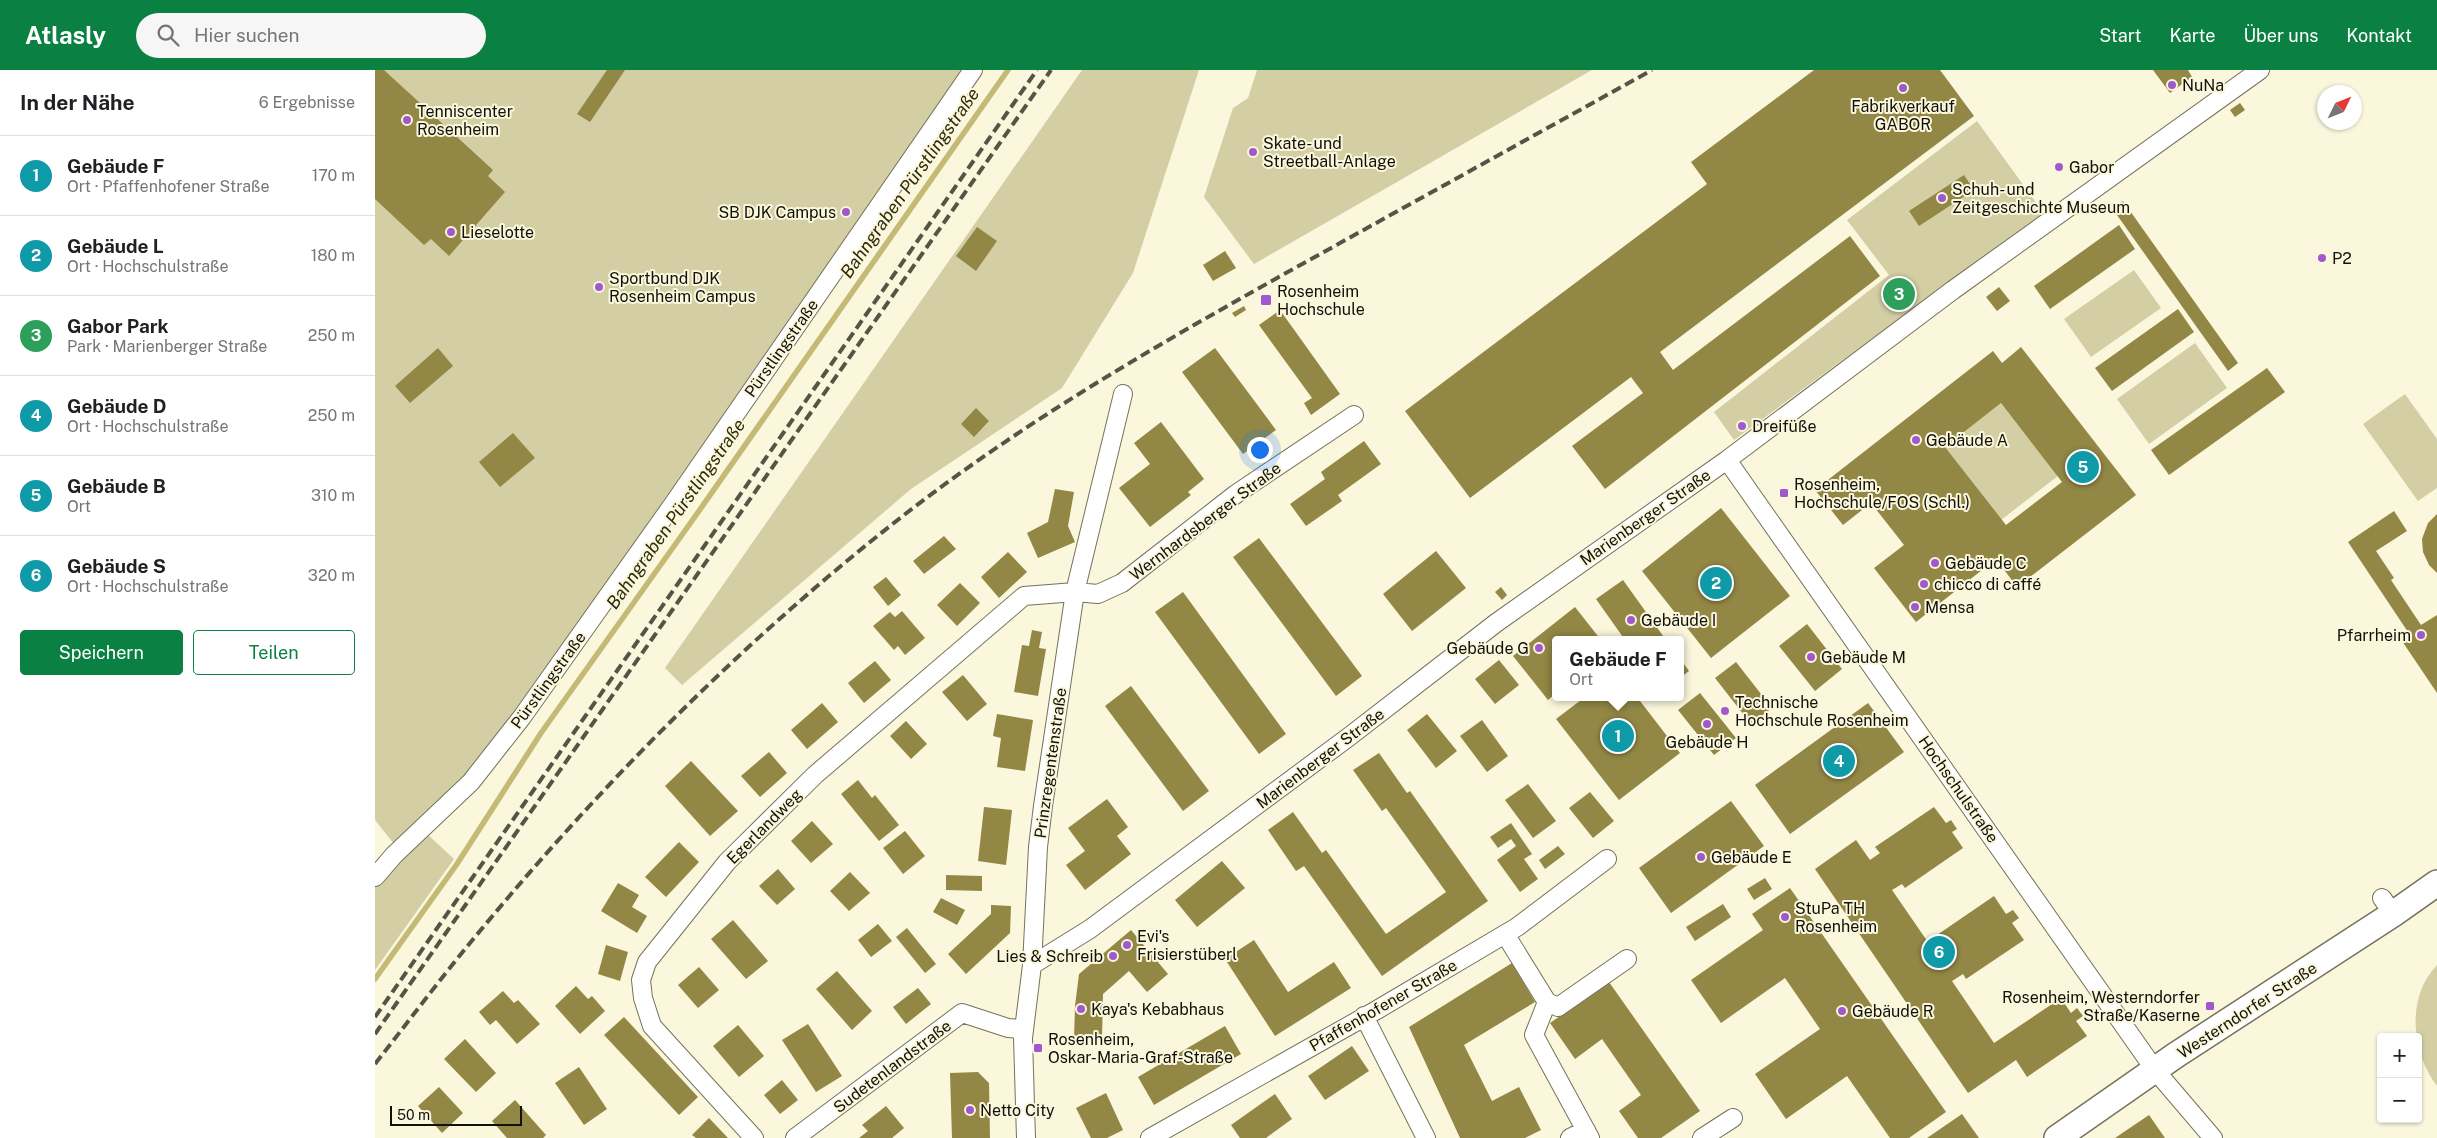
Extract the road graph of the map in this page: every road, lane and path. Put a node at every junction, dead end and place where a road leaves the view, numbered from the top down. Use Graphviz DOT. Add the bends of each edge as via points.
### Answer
graph roads {
  1 [pos="973,70"];
  2 [pos="2259,70"];
  3 [pos="1123,394"];
  4 [pos="1355,415"];
  5 [pos="1727,460"];
  6 [pos="1075,592"];
  7 [pos="1607,859"];
  8 [pos="375,877"];
  9 [pos="2437,883"];
  10 [pos="1505,934"];
  11 [pos="1627,959"];
  12 [pos="1032,965"];
  13 [pos="1547,1002"];
  14 [pos="1365,1016"];
  15 [pos="1023,1030"];
  16 [pos="2155,1070"];
  17 [pos="1733,1118"];
  18 [pos="1588,1134"];
  19 [pos="754,1138"];
  20 [pos="795,1138"];
  21 [pos="1026,1138"];
  22 [pos="1150,1138"];
  23 [pos="1426,1138"];
  24 [pos="1570,1138"];
  25 [pos="1702,1138"];
  26 [pos="2057,1138"];
  27 [pos="2213,1138"];
  1 -- 8 [label="street, Pürstlingstraße" via="522,717 471,782"];
  2 -- 5 [label="street, Marienberger Straße" via="1945,296"];
  3 -- 6 [label="street, Prinzregentenstraße"];
  4 -- 6 [label="street, Wernhardsberger Straße" via="1236,494 1122,583 1098,594"];
  5 -- 12 [label="street, Marienberger Straße" via="1496,623 1090,929"];
  5 -- 16 [label="street, Hochschulstraße"];
  6 -- 12 [label="street, Prinzregentenstraße" via="1038,847"];
  6 -- 19 [label="street, Egerlandweg" via="1024,596 815,775 727,862 647,962 641,980 643,998 653,1026"];
  7 -- 10 [label="street, Pfaffenhofener Straße"];
  9 -- 16 [label="main road, Westerndorfer Straße" via="2387,906"];
  10 -- 13 [label="street"];
  10 -- 14 [label="street, Pfaffenhofener Straße"];
  11 -- 13 [label="street" via="1558,1007"];
  12 -- 15 [label="street, Prinzregentenstraße"];
  13 -- 18 [label="street" via="1534,1035"];
  14 -- 22 [label="street, Pfaffenhofener Straße"];
  14 -- 23 [label="street"];
  15 -- 20 [label="street, Sudetenlandstraße" via="962,1013"];
  15 -- 21 [label="street, Prinzregentenstraße"];
  16 -- 26 [label="main road, Westerndorfer Straße"];
  16 -- 27 [label="street, Hochschulstraße"];
  17 -- 25 [label="street"];
  18 -- 24 [label="street"];
}
